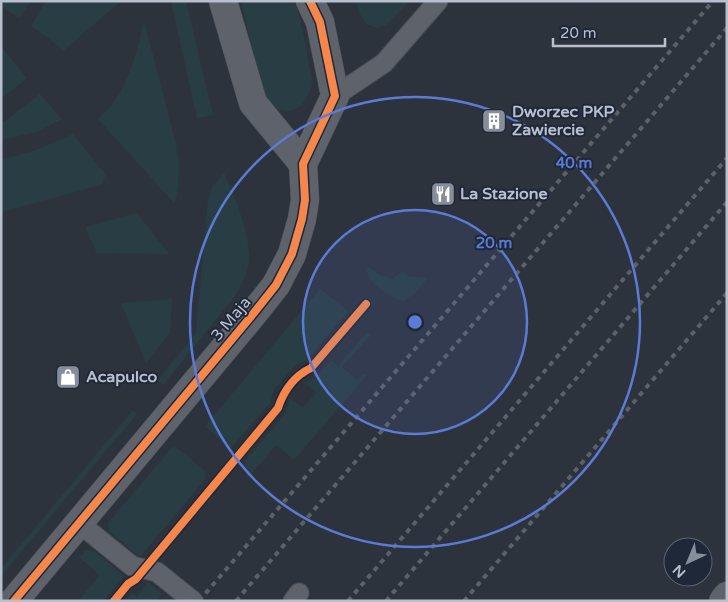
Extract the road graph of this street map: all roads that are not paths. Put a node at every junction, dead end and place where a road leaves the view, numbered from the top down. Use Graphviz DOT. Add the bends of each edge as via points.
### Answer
graph roads {
  1 [pos="223,1"];
  2 [pos="310,1"];
  3 [pos="438,1"];
  4 [pos="335,96"];
  5 [pos="303,164"];
  6 [pos="79,522"];
  7 [pos="727,596"];
  8 [pos="14,601"];
  9 [pos="193,601"];
  10 [pos="723,601"];
  1 -- 5 [label="street" via="253,104"];
  2 -- 4 [label="street" via="320,22"];
  3 -- 4 [label="lane" via="384,63"];
  4 -- 5 [label="street, 3 Maja"];
  5 -- 6 [label="street, 3 Maja" via="305,200 302,219 292,254 276,285"];
  6 -- 8 [label="street, 3 Maja"];
  6 -- 9 [label="lane" via="132,566 157,572"];
  7 -- 10 [label="street"];
}
